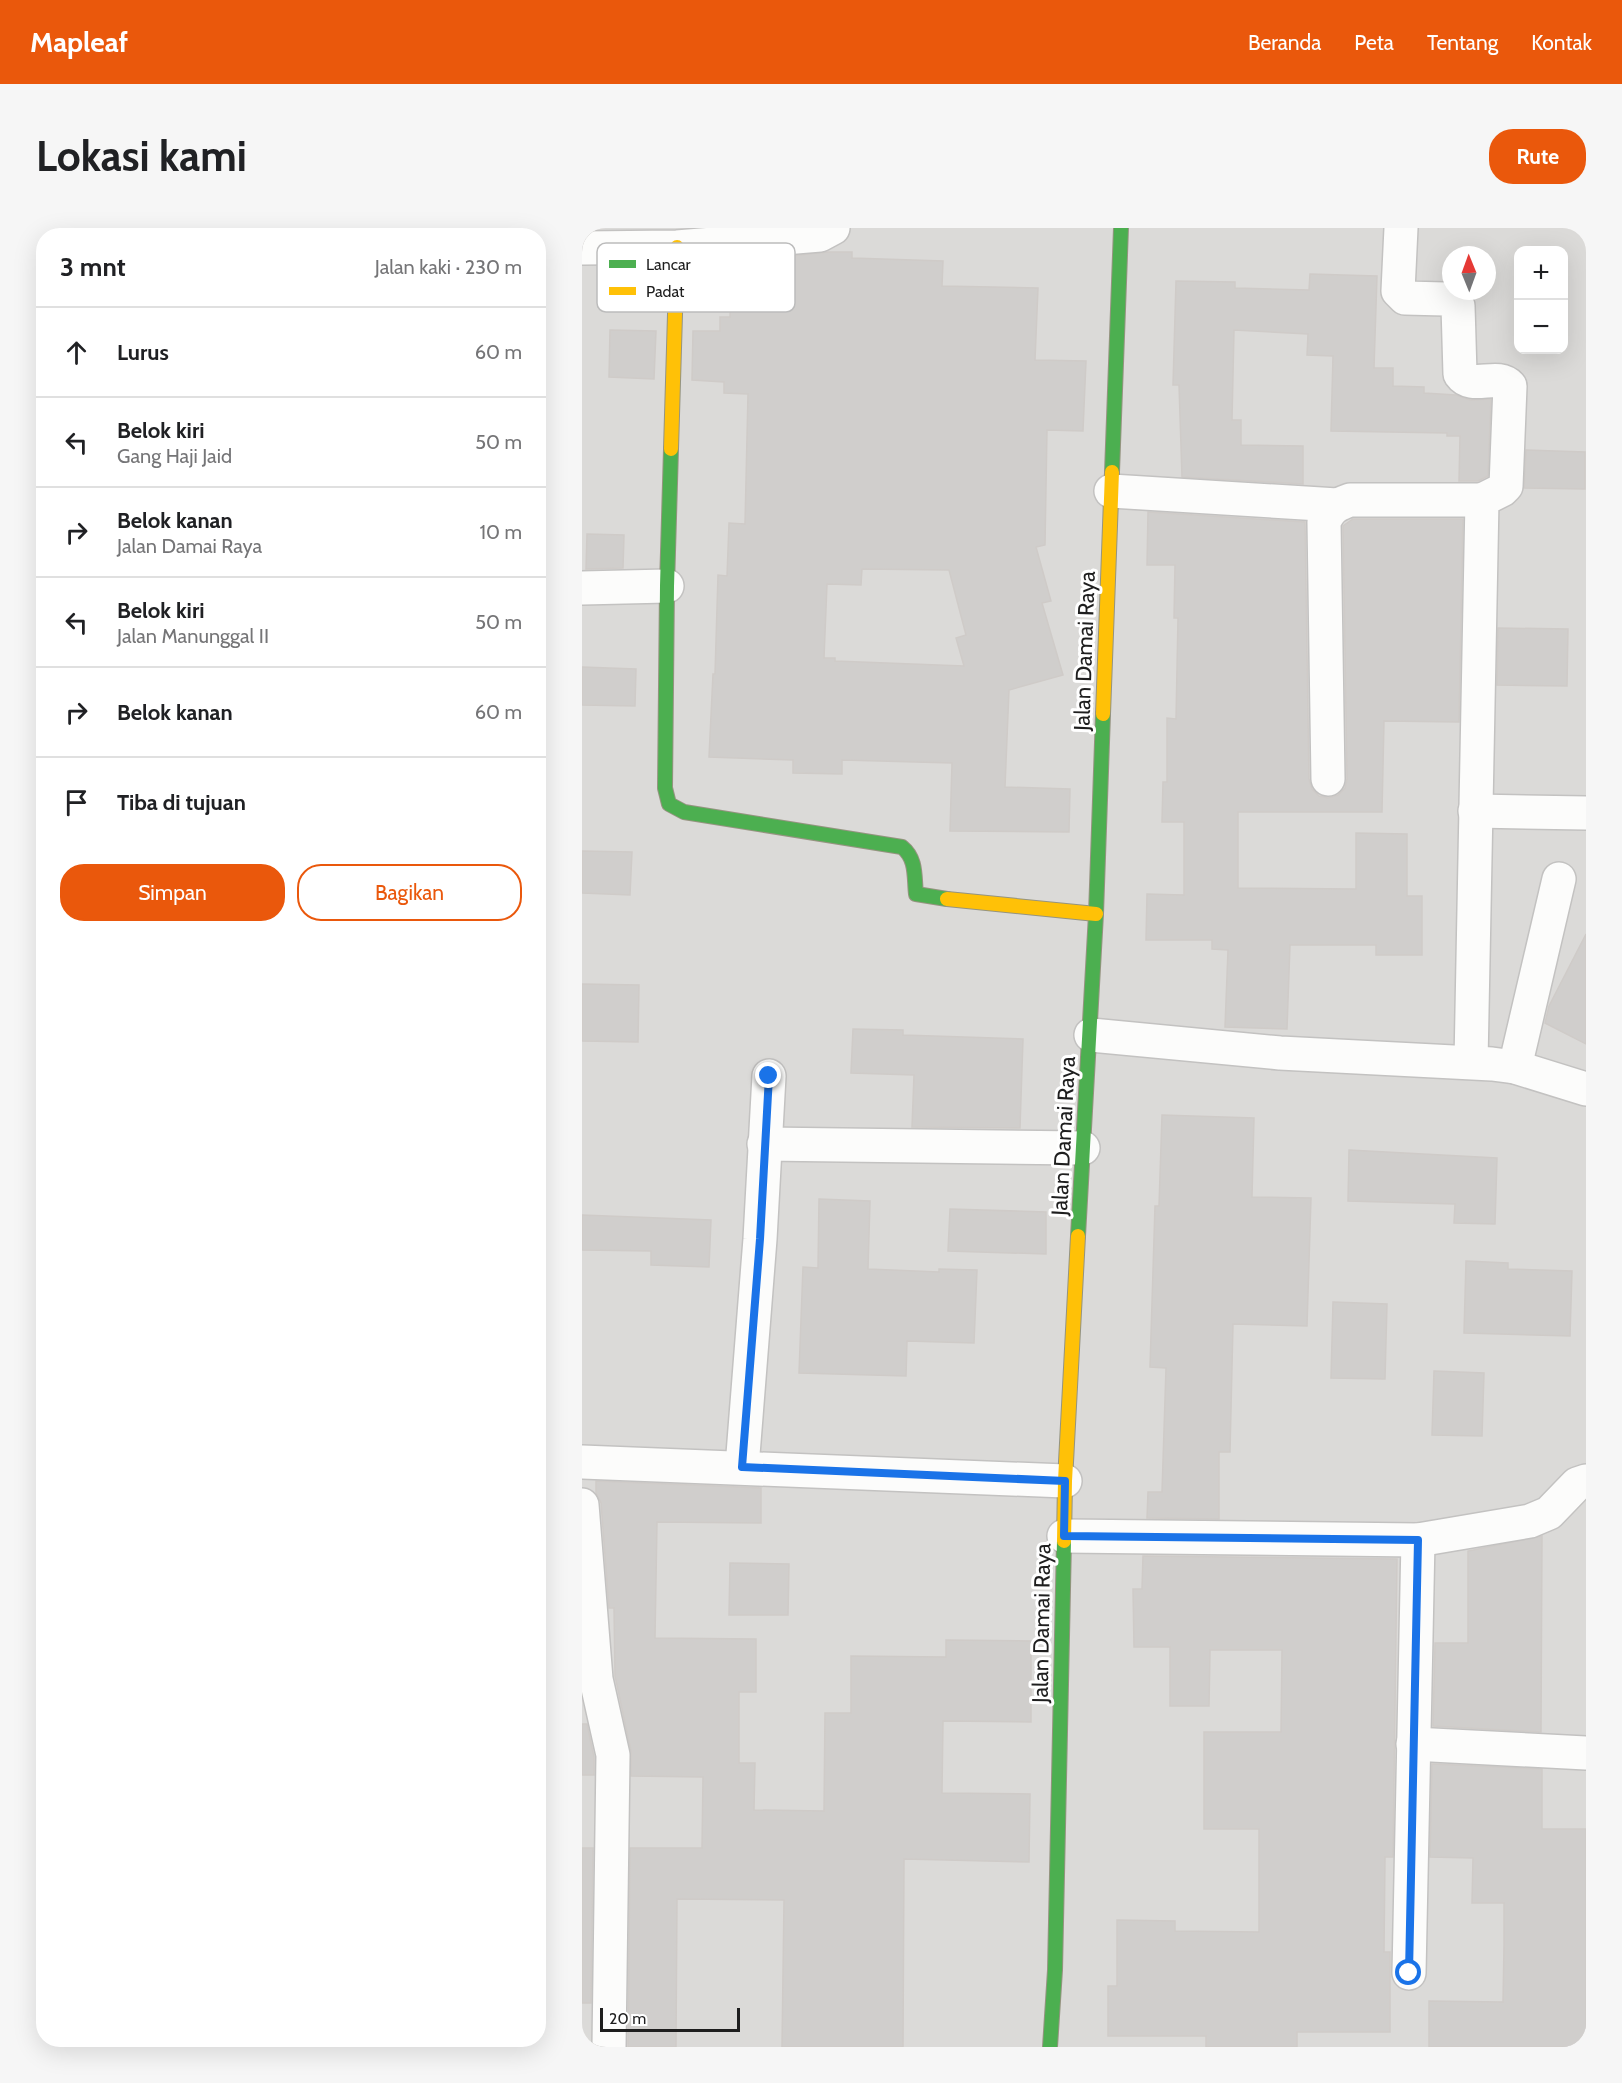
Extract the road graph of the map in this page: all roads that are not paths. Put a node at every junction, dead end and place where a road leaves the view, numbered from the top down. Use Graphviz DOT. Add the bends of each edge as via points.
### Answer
graph roads {
  1 [pos="833,228"];
  2 [pos="1121,228"];
  3 [pos="1401,228"];
  4 [pos="725,243"];
  5 [pos="582,248"];
  6 [pos="597,248"];
  7 [pos="675,312"];
  8 [pos="1111,491"];
  9 [pos="1482,500"];
  10 [pos="1337,505"];
  11 [pos="667,586"];
  12 [pos="582,588"];
  13 [pos="1328,779"];
  14 [pos="1475,811"];
  15 [pos="1586,813"];
  16 [pos="1559,879"];
  17 [pos="1096,914"];
  18 [pos="1091,1035"];
  19 [pos="1471,1062"];
  20 [pos="1515,1067"];
  21 [pos="769,1076"];
  22 [pos="1586,1089"];
  23 [pos="764,1144"];
  24 [pos="1083,1148"];
  25 [pos="582,1462"];
  26 [pos="742,1467"];
  27 [pos="1065,1481"];
  28 [pos="1586,1481"];
  29 [pos="582,1505"];
  30 [pos="1064,1536"];
  31 [pos="1418,1540"];
  32 [pos="1413,1744"];
  33 [pos="1586,1753"];
  34 [pos="1409,1973"];
  35 [pos="609,2047"];
  36 [pos="1050,2047"];
  1 -- 4 [label="street" via="820,235"];
  2 -- 8 [label="street, Jalan Damai Raya"];
  3 -- 9 [label="street" via="1398,291 1405,298 1456,302 1463,379 1503,380 1510,386 1506,486"];
  5 -- 6 [label="street"];
  7 -- 11 [label="street"];
  8 -- 10 [label="street"];
  8 -- 17 [label="street, Jalan Damai Raya"];
  9 -- 10 [label="street" via="1350,500"];
  9 -- 14 [label="street"];
  10 -- 13 [label="street" via="1329,510 1324,522"];
  11 -- 12 [label="street"];
  11 -- 17 [label="street" via="665,788 672,809 902,847 914,859 915,889 920,896"];
  14 -- 15 [label="street"];
  14 -- 19 [label="street"];
  16 -- 20 [label="street"];
  17 -- 18 [label="street, Jalan Damai Raya"];
  18 -- 19 [label="street" via="1280,1053"];
  18 -- 24 [label="street, Jalan Damai Raya"];
  19 -- 20 [label="street"];
  20 -- 22 [label="street"];
  21 -- 23 [label="street"];
  23 -- 24 [label="street"];
  23 -- 26 [label="street"];
  24 -- 27 [label="street, Jalan Damai Raya"];
  25 -- 26 [label="street"];
  26 -- 27 [label="street"];
  27 -- 30 [label="street, Jalan Damai Raya"];
  28 -- 31 [label="street" via="1577,1484 1549,1513 1530,1521"];
  29 -- 35 [label="street" via="596,1679 613,1755"];
  30 -- 31 [label="street"];
  30 -- 36 [label="street, Jalan Damai Raya"];
  31 -- 32 [label="street"];
  32 -- 33 [label="street"];
  32 -- 34 [label="street"];
}
